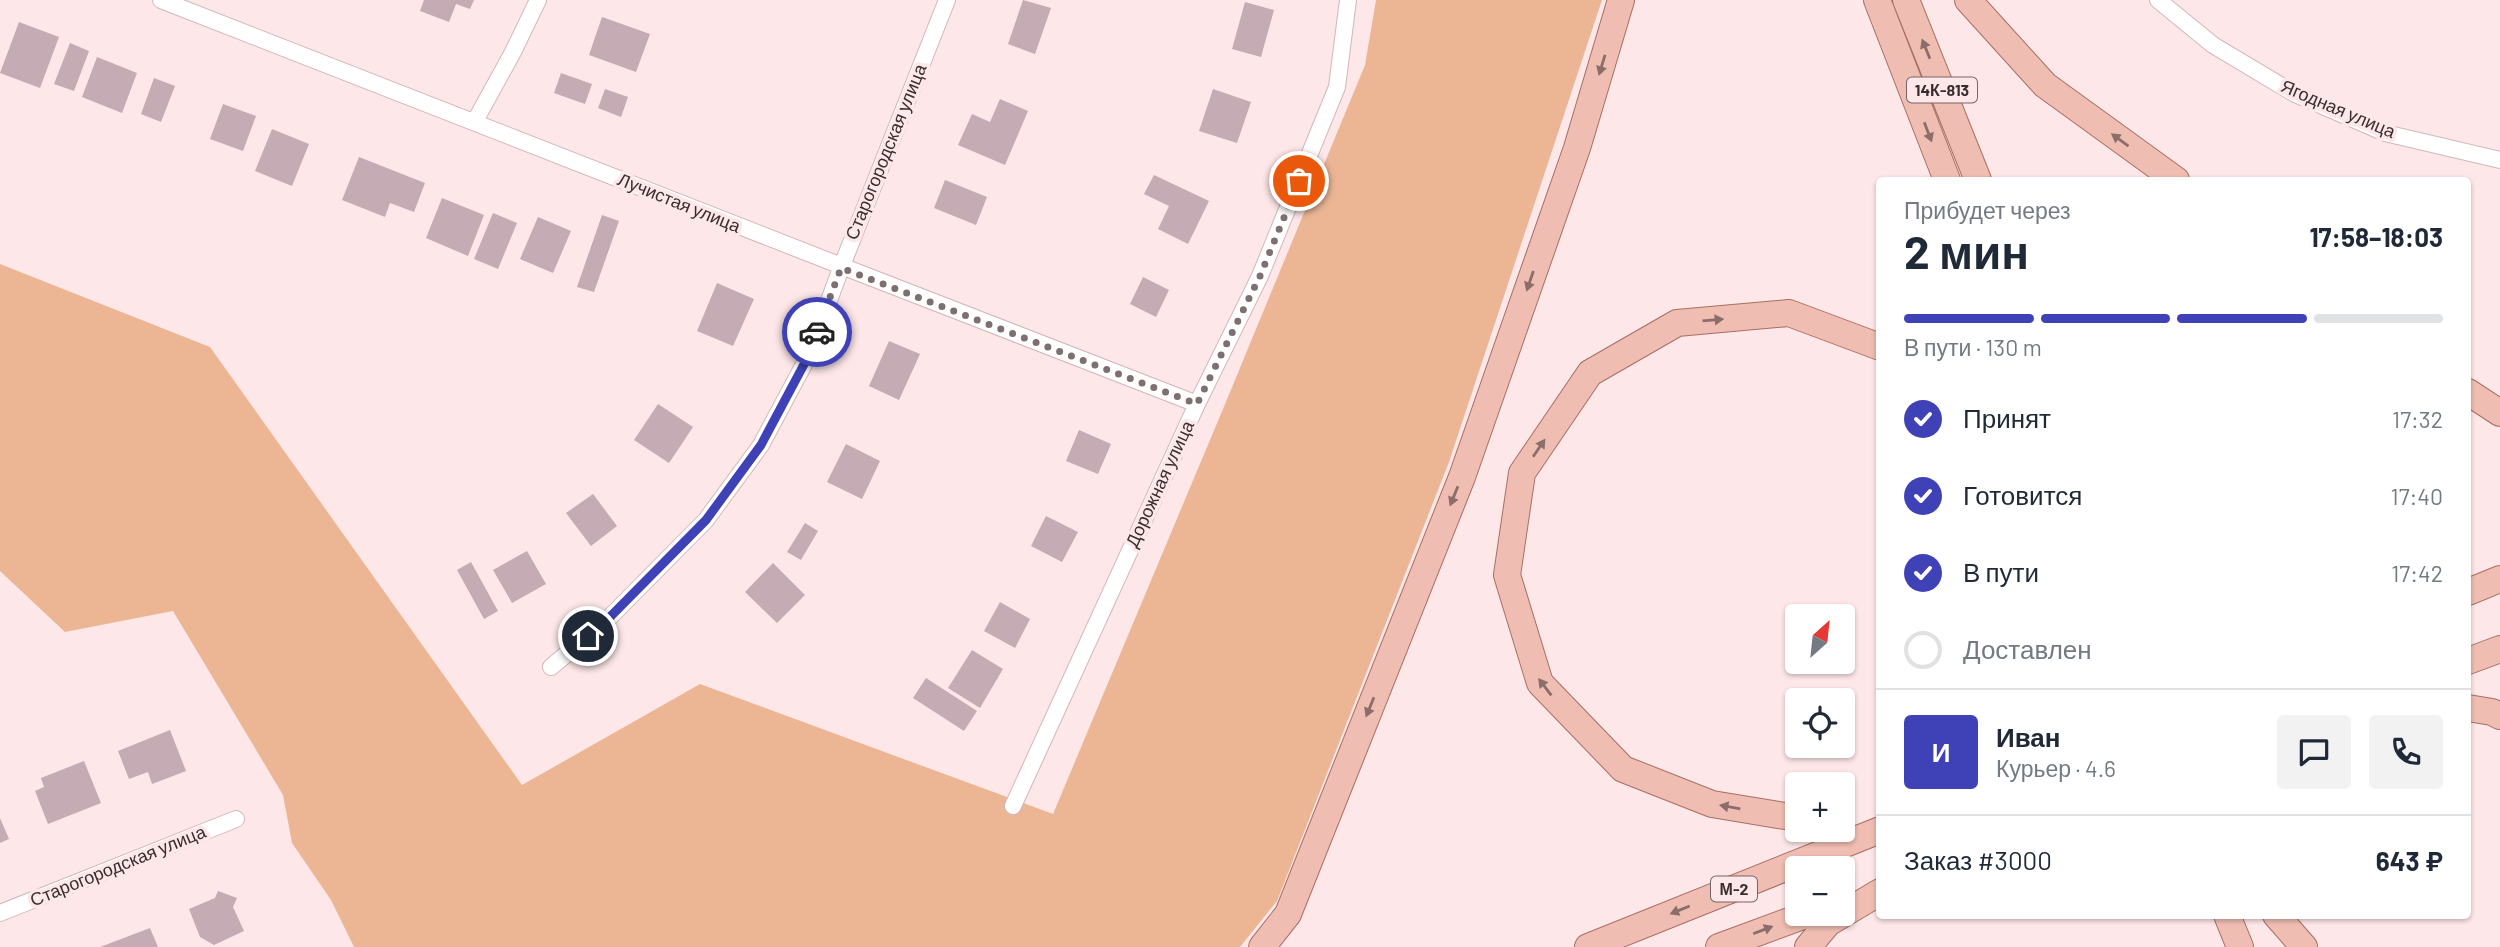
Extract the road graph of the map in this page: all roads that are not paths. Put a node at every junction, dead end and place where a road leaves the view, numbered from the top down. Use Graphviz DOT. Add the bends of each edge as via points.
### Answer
graph roads {
  1 [pos="161,0"];
  2 [pos="538,0"];
  3 [pos="947,0"];
  4 [pos="1348,0"];
  5 [pos="1621,0"];
  6 [pos="1877,0"];
  7 [pos="1906,0"];
  8 [pos="1968,0"];
  9 [pos="2158,0"];
  10 [pos="475,121"];
  11 [pos="2500,160"];
  12 [pos="1946,177"];
  13 [pos="1977,177"];
  14 [pos="2172,177"];
  15 [pos="841,268"];
  16 [pos="1876,346"];
  17 [pos="2471,394"];
  18 [pos="1197,404"];
  19 [pos="2500,413"];
  20 [pos="2500,579"];
  21 [pos="2471,591"];
  22 [pos="2500,649"];
  23 [pos="2471,660"];
  24 [pos="551,667"];
  25 [pos="2471,708"];
  26 [pos="2500,716"];
  27 [pos="1013,806"];
  28 [pos="1785,816"];
  29 [pos="236,819"];
  30 [pos="1855,828"];
  31 [pos="1876,831"];
  32 [pos="1876,832"];
  33 [pos="1876,888"];
  34 [pos="1876,894"];
  35 [pos="1855,896"];
  36 [pos="0,913"];
  37 [pos="2229,919"];
  38 [pos="2276,919"];
  39 [pos="2279,919"];
  40 [pos="1785,923"];
  41 [pos="1262,947"];
  42 [pos="1588,947"];
  43 [pos="1719,947"];
  44 [pos="1808,947"];
  45 [pos="2240,947"];
  46 [pos="2287,947"];
  47 [pos="2304,947"];
  1 -- 10 [label="street, Лучистая улица"];
  2 -- 10 [label="street"];
  3 -- 15 [label="street, Старогородская улица"];
  4 -- 18 [label="street, Дорожная улица" via="1337,87 1260,276"];
  5 -- 41 [label="main road, one-way" via="1577,148 1462,477 1288,914"];
  6 -- 12 [label="main road, 14К-813, one-way"];
  13 -- 7 [label="main road, 14К-813, one-way"];
  14 -- 8 [label="main road, one-way" via="2045,85"];
  9 -- 11 [label="street, Ягодная улица" via="2213,45 2295,94 2385,133"];
  10 -- 15 [label="street, Лучистая улица"];
  15 -- 18 [label="street, Лучистая улица"];
  15 -- 24 [label="street, Старогородская улица" via="809,355 761,445 706,520 606,621"];
  28 -- 16 [label="main road, one-way" via="1712,804 1623,769 1540,683 1507,575 1522,472 1590,373 1677,323 1789,313"];
  17 -- 19 [label="main road"];
  18 -- 27 [label="street, Дорожная улица"];
  20 -- 21 [label="main road"];
  22 -- 23 [label="main road"];
  25 -- 26 [label="main road"];
  29 -- 36 [label="street, Старогородская улица"];
  30 -- 31 [label="main road"];
  32 -- 42 [label="main road, М-2, one-way"];
  33 -- 35 [label="main road"];
  34 -- 44 [label="main road" via="1828,923"];
  37 -- 45 [label="main road"];
  38 -- 46 [label="main road"];
  39 -- 47 [label="main road"];
  43 -- 40 [label="main road, one-way"];
}
